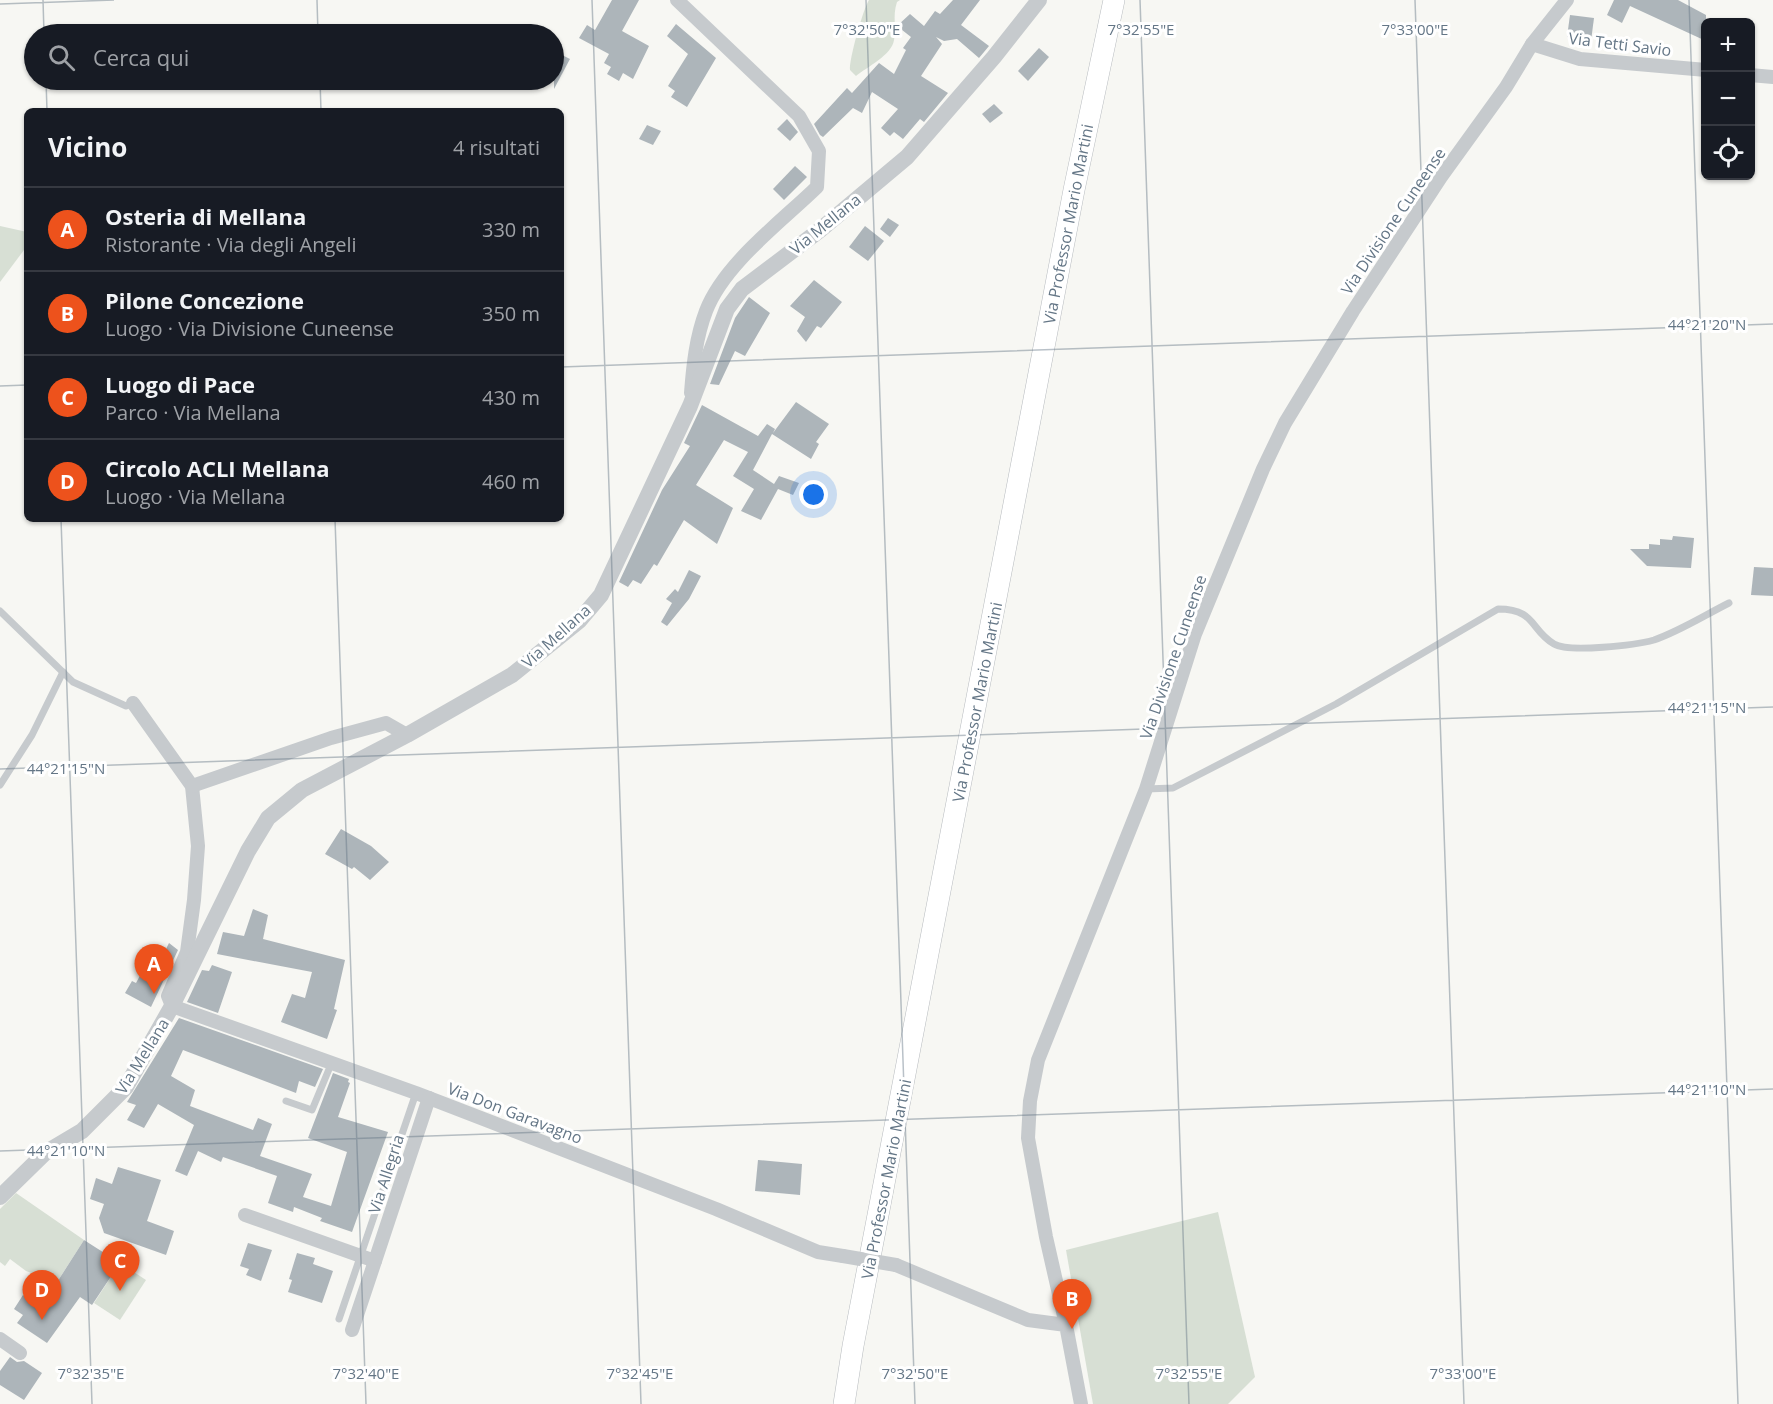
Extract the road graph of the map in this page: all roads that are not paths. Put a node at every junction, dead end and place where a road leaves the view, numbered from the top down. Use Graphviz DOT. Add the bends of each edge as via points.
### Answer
graph roads {
  1 [pos="676,0"];
  2 [pos="1039,0"];
  3 [pos="1114,0"];
  4 [pos="1567,0"];
  5 [pos="1532,44"];
  6 [pos="1701,70"];
  7 [pos="1755,75"];
  8 [pos="1773,77"];
  9 [pos="690,406"];
  10 [pos="1729,603"];
  11 [pos="0,611"];
  12 [pos="63,672"];
  13 [pos="133,703"];
  14 [pos="407,735"];
  15 [pos="0,785"];
  16 [pos="192,786"];
  17 [pos="1146,789"];
  18 [pos="172,1006"];
  19 [pos="332,1062"];
  20 [pos="422,1095"];
  21 [pos="286,1101"];
  22 [pos="0,1197"];
  23 [pos="245,1215"];
  24 [pos="360,1257"];
  25 [pos="375,1261"];
  26 [pos="339,1319"];
  27 [pos="1066,1325"];
  28 [pos="352,1330"];
  29 [pos="0,1339"];
  30 [pos="20,1353"];
  31 [pos="844,1404"];
  32 [pos="1081,1404"];
  1 -- 9 [label="street" via="798,116 819,151 817,187 732,269 706,310 693,362"];
  2 -- 9 [label="street, Via Mellana" via="907,157 742,289 727,309"];
  3 -- 31 [label="main road, Via Professor Mario Martini" via="1071,202"];
  4 -- 5 [label="street, Via Divisione Cuneense"];
  5 -- 6 [label="street, Via Tetti Savio" via="1580,58"];
  5 -- 17 [label="street, Via Divisione Cuneense" via="1353,311 1285,423 1194,634"];
  7 -- 8 [label="street"];
  9 -- 14 [label="street, Via Mellana" via="601,595 579,621 512,675"];
  10 -- 17 [label="lane" via="1653,640 1579,650 1554,645 1515,609 1498,609 1316,715 1173,788"];
  11 -- 12 [label="lane"];
  12 -- 13 [label="lane" via="73,682 126,706"];
  12 -- 15 [label="lane" via="32,735"];
  13 -- 16 [label="street"];
  14 -- 16 [label="street" via="387,723"];
  14 -- 18 [label="street, Via Mellana" via="302,790 268,818"];
  16 -- 18 [label="street" via="198,846 194,900 187,952 168,996"];
  17 -- 27 [label="street, Via Divisione Cuneense" via="1038,1060 1030,1101 1028,1138"];
  18 -- 19 [label="street, Via Don Garavagno"];
  18 -- 22 [label="street, Via Mellana" via="126,1087 103,1113 78,1135 45,1153"];
  19 -- 20 [label="street, Via Don Garavagno"];
  19 -- 21 [label="lane" via="312,1110"];
  20 -- 24 [label="lane"];
  20 -- 25 [label="street, Via Allegria"];
  20 -- 27 [label="street, Via Don Garavagno, bridge" via="818,1252 896,1266 1028,1320"];
  23 -- 24 [label="street"];
  24 -- 25 [label="street"];
  24 -- 26 [label="lane"];
  25 -- 28 [label="street, Via Allegria"];
  27 -- 32 [label="street, Via Divisione Cuneense"];
  29 -- 30 [label="street"];
}
